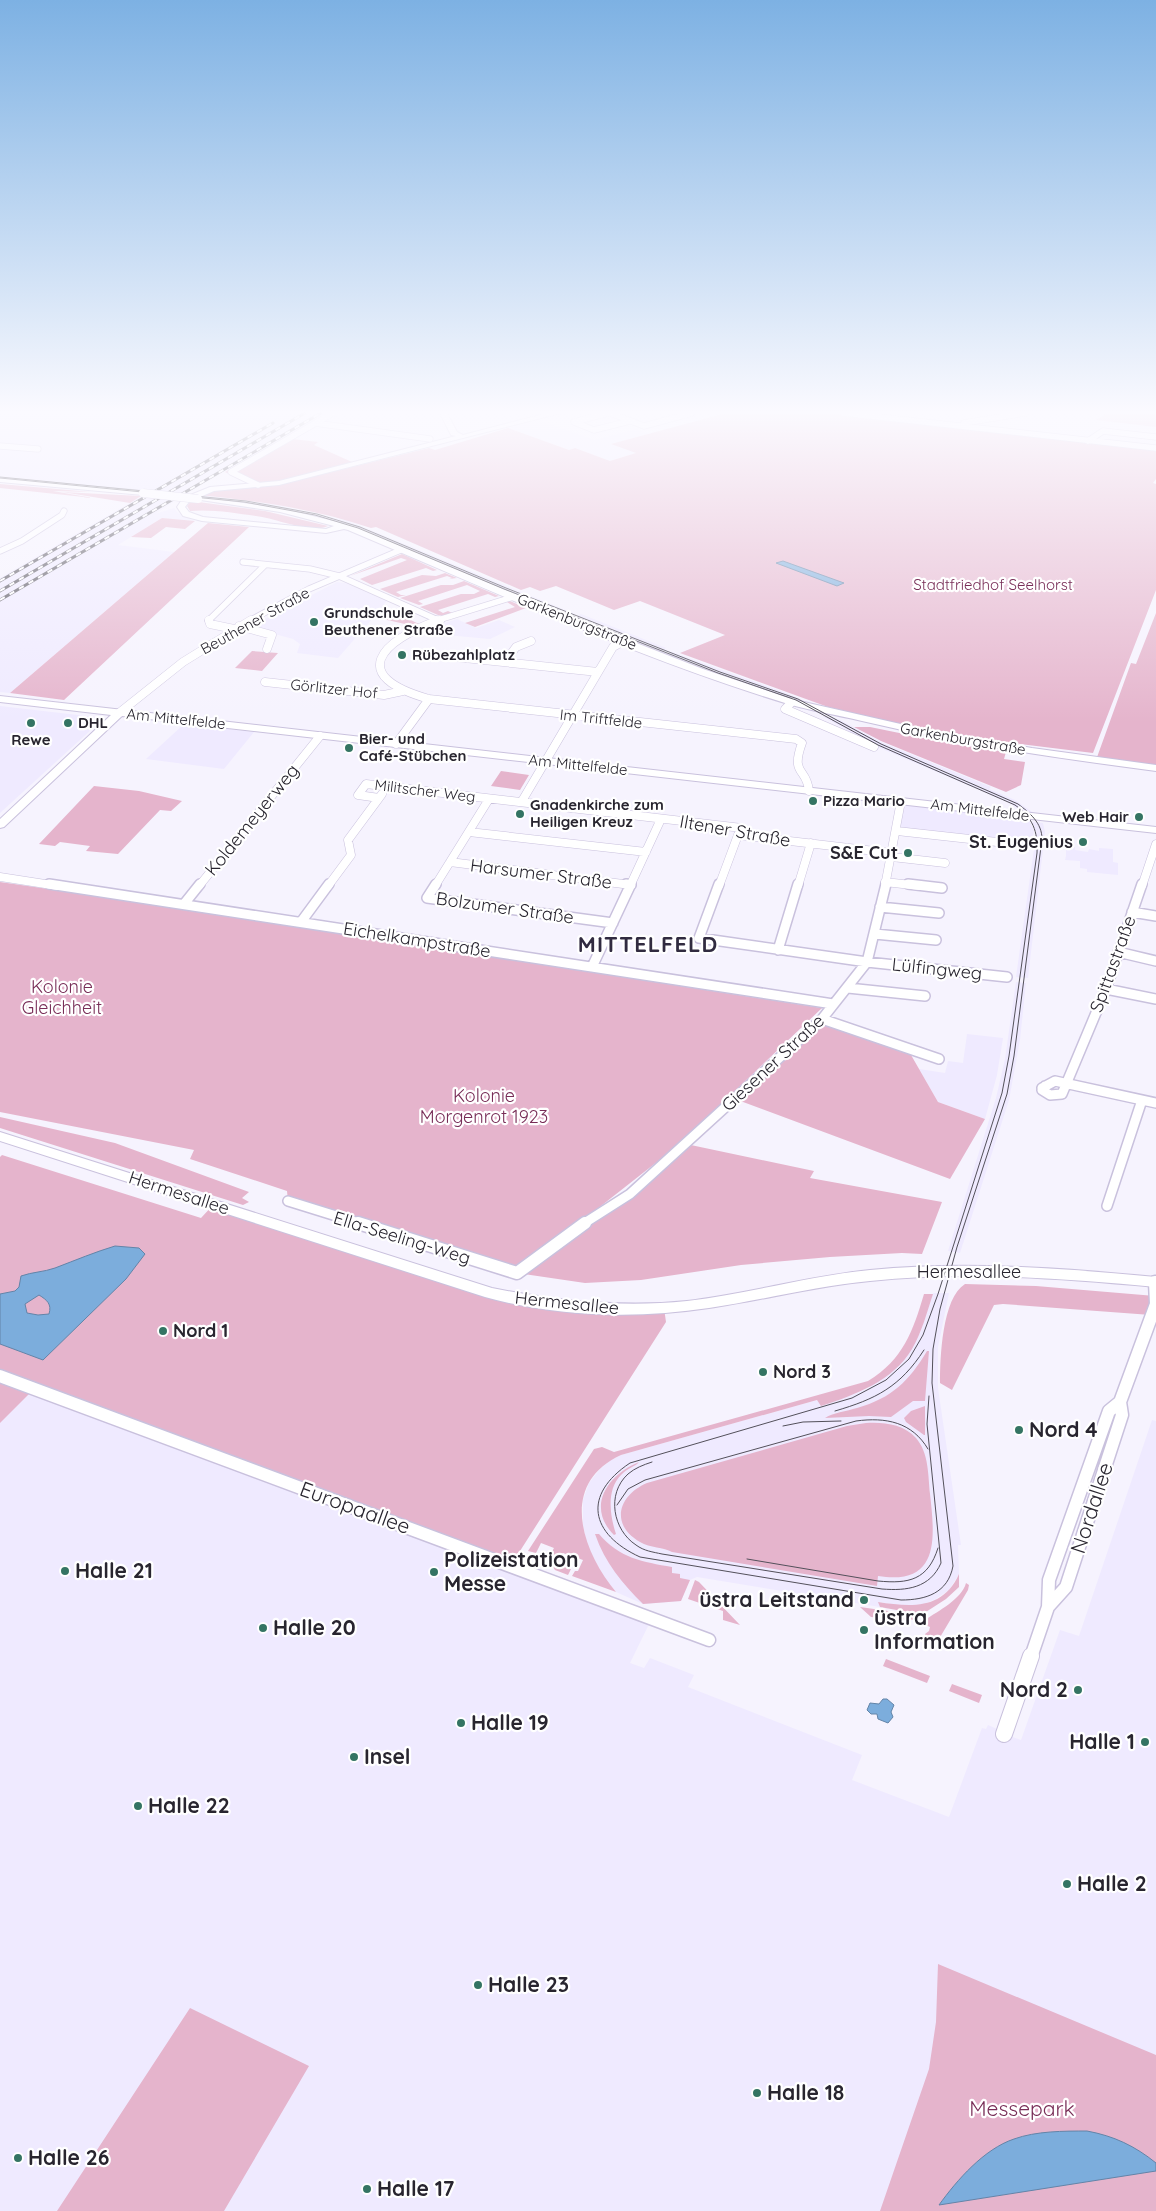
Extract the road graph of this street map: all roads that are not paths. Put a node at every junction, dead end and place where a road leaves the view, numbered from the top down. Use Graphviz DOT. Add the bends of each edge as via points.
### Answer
graph roads {
  1 [pos="60,516"];
  2 [pos="191,516"];
  3 [pos="305,516"];
  4 [pos="341,525"];
  5 [pos="316,530"];
  6 [pos="371,536"];
  7 [pos="403,549"];
  8 [pos="0,551"];
  9 [pos="243,562"];
  10 [pos="264,566"];
  11 [pos="339,576"];
  12 [pos="513,597"];
  13 [pos="440,621"];
  14 [pos="236,627"];
  15 [pos="531,641"];
  16 [pos="624,641"];
  17 [pos="267,650"];
  18 [pos="435,655"];
  19 [pos="505,662"];
  20 [pos="598,672"];
  21 [pos="265,682"];
  22 [pos="403,691"];
  23 [pos="0,699"];
  24 [pos="429,699"];
  25 [pos="792,702"];
  26 [pos="119,713"];
  27 [pos="572,716"];
  28 [pos="320,736"];
  29 [pos="396,744"];
  30 [pos="874,746"];
  31 [pos="544,762"];
  32 [pos="1156,768"];
  33 [pos="387,787"];
  34 [pos="809,791"];
  35 [pos="379,798"];
  36 [pos="489,799"];
  37 [pos="522,801"];
  38 [pos="901,801"];
  39 [pos="661,819"];
  40 [pos="0,825"];
  41 [pos="897,830"];
  42 [pos="1156,830"];
  43 [pos="469,832"];
  44 [pos="738,835"];
  45 [pos="811,843"];
  46 [pos="1006,843"];
  47 [pos="1156,844"];
  48 [pos="646,852"];
  49 [pos="892,855"];
  50 [pos="1154,857"];
  51 [pos="450,862"];
  52 [pos="945,863"];
  53 [pos="0,877"];
  54 [pos="885,882"];
  55 [pos="631,885"];
  56 [pos="942,888"];
  57 [pos="184,904"];
  58 [pos="880,907"];
  59 [pos="1132,912"];
  60 [pos="939,913"];
  61 [pos="1156,916"];
  62 [pos="301,922"];
  63 [pos="613,923"];
  64 [pos="876,934"];
  65 [pos="936,940"];
  66 [pos="778,950"];
  67 [pos="1118,952"];
  68 [pos="1156,961"];
  69 [pos="867,962"];
  70 [pos="592,967"];
  71 [pos="1007,977"];
  72 [pos="848,988"];
  73 [pos="1106,989"];
  74 [pos="924,996"];
  75 [pos="1156,999"];
  76 [pos="833,1004"];
  77 [pos="822,1019"];
  78 [pos="939,1059"];
  79 [pos="1066,1083"];
  80 [pos="1043,1087"];
  81 [pos="1142,1100"];
  82 [pos="1156,1102"];
  83 [pos="0,1136"];
  84 [pos="288,1201"];
  85 [pos="1107,1206"];
  86 [pos="540,1256"];
  87 [pos="551,1261"];
  88 [pos="516,1273"];
  89 [pos="1155,1282"];
  90 [pos="0,1376"];
  91 [pos="1120,1402"];
  92 [pos="1048,1607"];
  93 [pos="709,1640"];
  94 [pos="1004,1734"];
  1 -- 8 [label="street"];
  2 -- 5 [label="main road"];
  3 -- 4 [label="main road, Garkenburgstraße, bridge"];
  4 -- 5 [label="main road" via="331,531"];
  4 -- 6 [label="main road, Garkenburgstraße"];
  5 -- 6 [label="main road"];
  6 -- 7 [label="main road, Garkenburgstraße"];
  7 -- 11 [label="street, Beuthener Straße"];
  7 -- 12 [label="main road, Garkenburgstraße"];
  9 -- 10 [label="street"];
  10 -- 11 [label="street" via="310,569"];
  10 -- 14 [label="street" via="208,621 210,624"];
  11 -- 13 [label="street"];
  11 -- 14 [label="street, Beuthener Straße"];
  12 -- 13 [label="street"];
  12 -- 16 [label="main road, Garkenburgstraße"];
  13 -- 22 [label="street" via="402,637 382,656 381,673"];
  14 -- 17 [label="street" via="272,635"];
  14 -- 26 [label="street, Beuthener Straße" via="183,662"];
  15 -- 19 [label="street" via="516,647"];
  16 -- 20 [label="street" via="613,647"];
  16 -- 25 [label="main road, Garkenburgstraße" via="737,685"];
  18 -- 19 [label="street"];
  19 -- 20 [label="street"];
  20 -- 27 [label="street"];
  21 -- 22 [label="street, Görlitzer Hof" via="384,695"];
  22 -- 24 [label="street, Im Triftfelde"];
  23 -- 26 [label="main road, Am Mittelfelde"];
  24 -- 27 [label="street, Im Triftfelde"];
  24 -- 29 [label="street"];
  25 -- 30 [label="street" via="785,709"];
  25 -- 32 [label="main road, Garkenburgstraße" via="927,734"];
  26 -- 28 [label="street, Am Mittelfelde"];
  26 -- 40 [label="street"];
  27 -- 31 [label="street"];
  27 -- 34 [label="street, Im Triftfelde" via="801,741 796,761 810,786"];
  28 -- 29 [label="street, Am Mittelfelde"];
  28 -- 57 [label="street, Koldemeyerweg"];
  29 -- 31 [label="street, Am Mittelfelde"];
  31 -- 34 [label="street, Am Mittelfelde"];
  31 -- 37 [label="street"];
  33 -- 35 [label="street"];
  33 -- 35 [label="street, Militscher Weg" via="366,784 358,795"];
  33 -- 36 [label="street, Militscher Weg"];
  34 -- 38 [label="street, Am Mittelfelde"];
  35 -- 62 [label="street" via="348,840 351,855"];
  36 -- 37 [label="street, Iltener Straße"];
  36 -- 43 [label="street"];
  37 -- 39 [label="street, Iltener Straße"];
  38 -- 41 [label="street, Giesener Straße"];
  38 -- 42 [label="main road, Am Mittelfelde"];
  39 -- 44 [label="street, Iltener Straße" via="742,828"];
  39 -- 48 [label="street"];
  41 -- 46 [label="street"];
  41 -- 49 [label="street, Giesener Straße"];
  43 -- 48 [label="street"];
  43 -- 51 [label="street"];
  44 -- 45 [label="street, Iltener Straße"];
  44 -- 66 [label="street, Lülfingweg" via="699,938"];
  45 -- 49 [label="street, Iltener Straße"];
  45 -- 66 [label="street"];
  47 -- 50 [label="street, Spittastraße"];
  48 -- 55 [label="street"];
  49 -- 52 [label="street, Iltener Straße"];
  49 -- 54 [label="street, Giesener Straße"];
  50 -- 59 [label="street, Spittastraße"];
  51 -- 55 [label="street, Harsumer Straße"];
  51 -- 63 [label="street, Bolzumer Straße" via="427,898"];
  53 -- 57 [label="street, Eichelkampstraße"];
  54 -- 56 [label="street"];
  54 -- 58 [label="street, Giesener Straße"];
  55 -- 63 [label="street"];
  57 -- 62 [label="street, Eichelkampstraße"];
  58 -- 60 [label="street"];
  58 -- 64 [label="street, Giesener Straße"];
  59 -- 61 [label="street"];
  59 -- 67 [label="street, Spittastraße"];
  62 -- 70 [label="street, Eichelkampstraße"];
  63 -- 70 [label="street"];
  64 -- 65 [label="street"];
  64 -- 69 [label="street, Giesener Straße"];
  66 -- 69 [label="street, Lülfingweg"];
  67 -- 68 [label="street"];
  67 -- 73 [label="street, Spittastraße"];
  69 -- 71 [label="street, Lülfingweg"];
  69 -- 72 [label="street, Giesener Straße"];
  70 -- 76 [label="street, Eichelkampstraße"];
  72 -- 74 [label="street"];
  72 -- 76 [label="street, Giesener Straße"];
  73 -- 75 [label="street"];
  73 -- 79 [label="street, Spittastraße"];
  76 -- 77 [label="street, Giesener Straße"];
  77 -- 78 [label="street"];
  77 -- 86 [label="street, Giesener Straße" via="630,1194"];
  79 -- 80 [label="street" via="1062,1094 1056,1096 1042,1090"];
  79 -- 81 [label="street"];
  81 -- 82 [label="street"];
  81 -- 85 [label="street"];
  83 -- 89 [label="main road, Hermesallee" via="482,1290 536,1303 590,1309 664,1308 844,1279 916,1272 993,1270"];
  84 -- 88 [label="street, Ella-Seeling-Weg"];
  86 -- 87 [label="street"];
  86 -- 88 [label="street, Giesener Straße"];
  89 -- 91 [label="street, Nordallee" via="1156,1304"];
  90 -- 93 [label="street, Europaallee"];
  91 -- 92 [label="street, Nordallee" via="1109,1411 1048,1580"];
  91 -- 92 [label="street, Nordallee" via="1122,1415 1066,1587"];
  92 -- 94 [label="street, Nordallee"];
}
